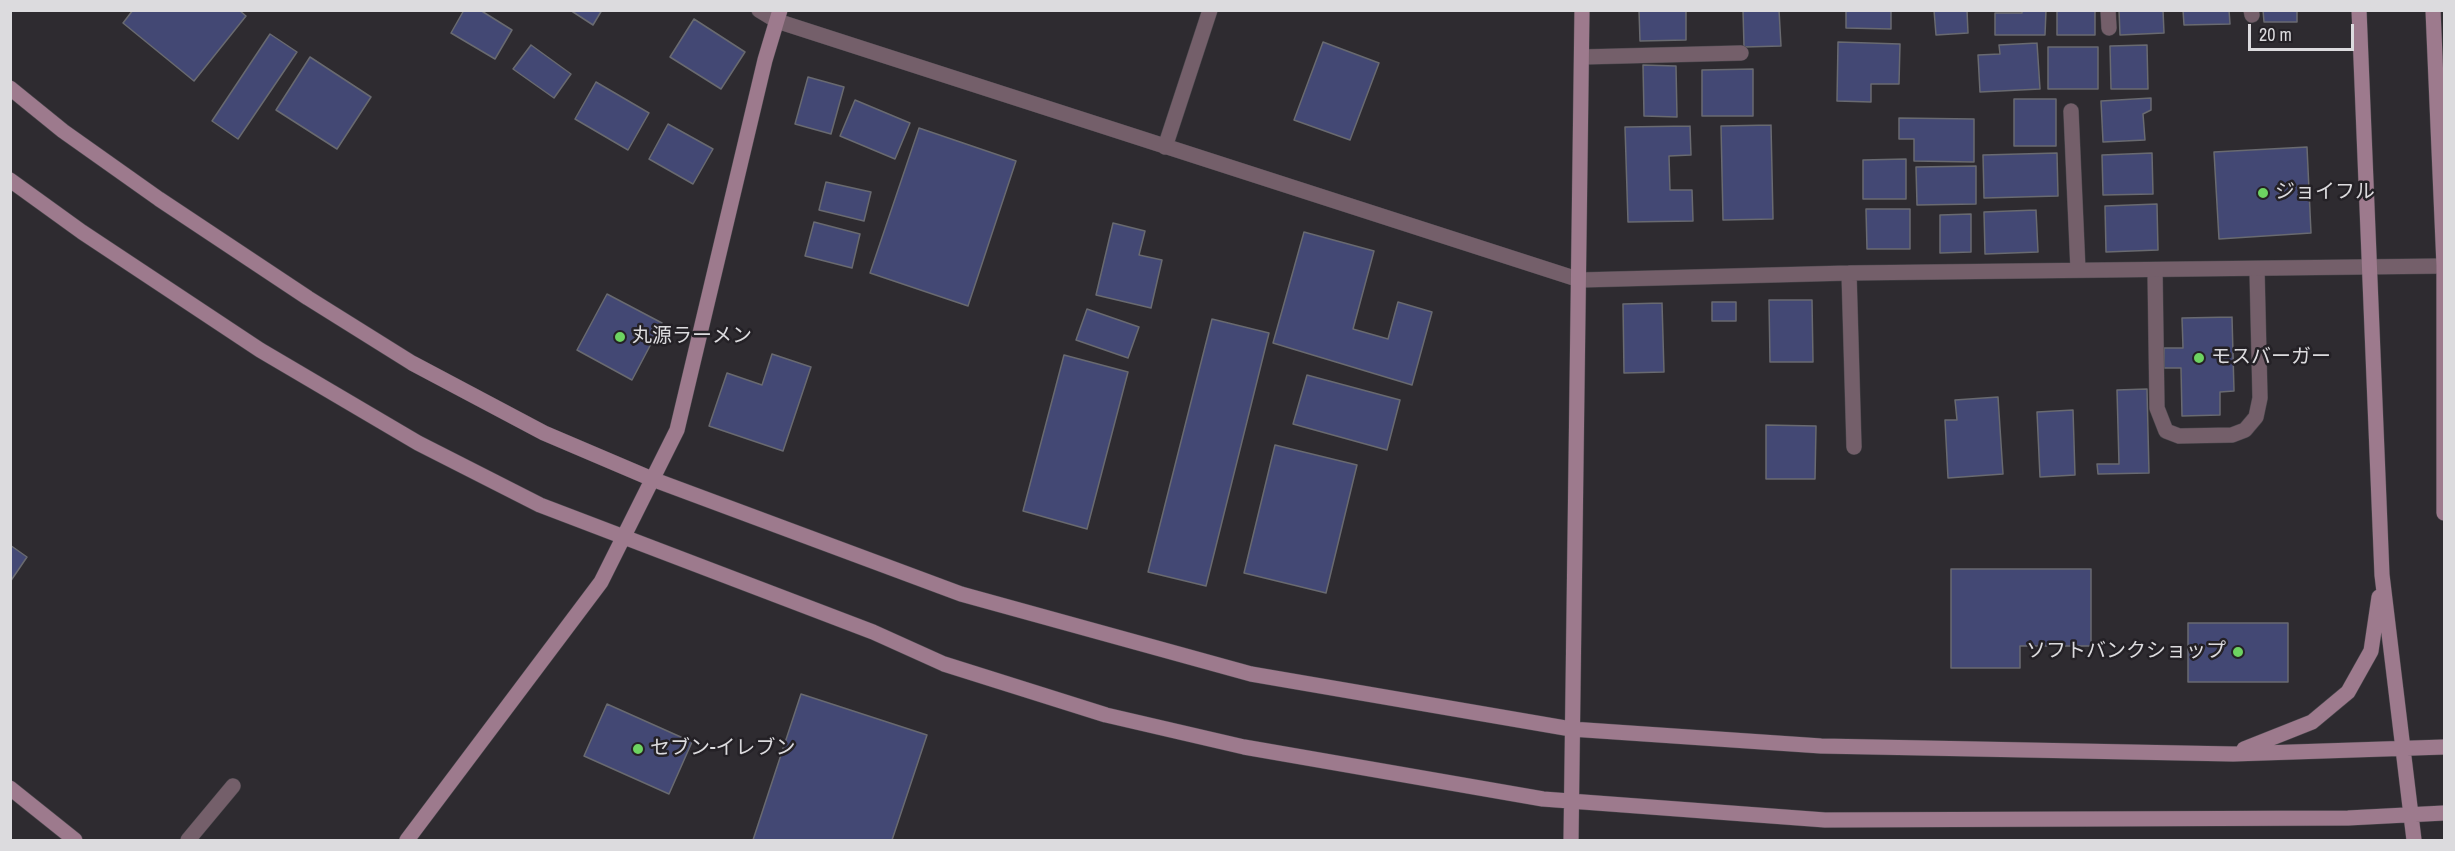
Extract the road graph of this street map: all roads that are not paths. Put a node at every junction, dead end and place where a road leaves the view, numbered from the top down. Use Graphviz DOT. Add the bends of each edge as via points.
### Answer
graph roads {
  1 [pos="759,10"];
  2 [pos="1210,10"];
  3 [pos="1582,10"];
  4 [pos="2108,10"];
  5 [pos="2359,10"];
  6 [pos="2433,10"];
  7 [pos="778,16"];
  8 [pos="2109,28"];
  9 [pos="1742,53"];
  10 [pos="1582,57"];
  11 [pos="10,88"];
  12 [pos="2071,111"];
  13 [pos="1165,147"];
  14 [pos="10,180"];
  15 [pos="2444,266"];
  16 [pos="2369,268"];
  17 [pos="2078,270"];
  18 [pos="2155,270"];
  19 [pos="2257,270"];
  20 [pos="1849,273"];
  21 [pos="1580,280"];
  22 [pos="1854,447"];
  23 [pos="652,479"];
  24 [pos="2445,513"];
  25 [pos="624,536"];
  26 [pos="2382,575"];
  27 [pos="1571,729"];
  28 [pos="2445,747"];
  29 [pos="2403,748"];
  30 [pos="2233,754"];
  31 [pos="233,786"];
  32 [pos="10,788"];
  33 [pos="1571,800"];
  34 [pos="2445,813"];
  35 [pos="2410,815"];
  36 [pos="75,840"];
  37 [pos="188,840"];
  38 [pos="407,840"];
  39 [pos="1571,840"];
  40 [pos="2414,840"];
  1 -- 7 [label="street"];
  2 -- 13 [label="street"];
  3 -- 10 [label="street"];
  4 -- 8 [label="street"];
  5 -- 16 [label="street"];
  6 -- 15 [label="street"];
  7 -- 13 [label="street"];
  7 -- 23 [label="street" via="677,430"];
  9 -- 10 [label="street"];
  10 -- 21 [label="street"];
  11 -- 23 [label="street" via="159,199 412,363 544,433"];
  12 -- 17 [label="street"];
  13 -- 21 [label="street"];
  14 -- 25 [label="street" via="260,350 418,443 540,505"];
  15 -- 16 [label="street"];
  15 -- 24 [label="street"];
  16 -- 19 [label="street"];
  16 -- 26 [label="street"];
  17 -- 18 [label="street"];
  17 -- 20 [label="street"];
  18 -- 19 [label="street"];
  18 -- 19 [label="street" via="2157,408 2166,431 2179,436 2232,435 2245,430 2256,417 2260,398"];
  20 -- 21 [label="street"];
  20 -- 22 [label="street"];
  21 -- 27 [label="street"];
  23 -- 25 [label="street"];
  23 -- 27 [label="street" via="961,594 1240,671"];
  25 -- 33 [label="street" via="873,632 944,664 1106,715 1244,747 1543,799"];
  25 -- 38 [label="street" via="601,582"];
  26 -- 29 [label="street"];
  26 -- 30 [label="street" via="2371,651 2348,692 2312,722"];
  27 -- 30 [label="street" via="1821,746"];
  27 -- 33 [label="street"];
  28 -- 29 [label="street"];
  29 -- 30 [label="street"];
  29 -- 35 [label="street"];
  31 -- 37 [label="street"];
  32 -- 36 [label="street"];
  33 -- 35 [label="street" via="1826,820"];
  33 -- 39 [label="street"];
  34 -- 35 [label="street"];
  35 -- 40 [label="street"];
}
